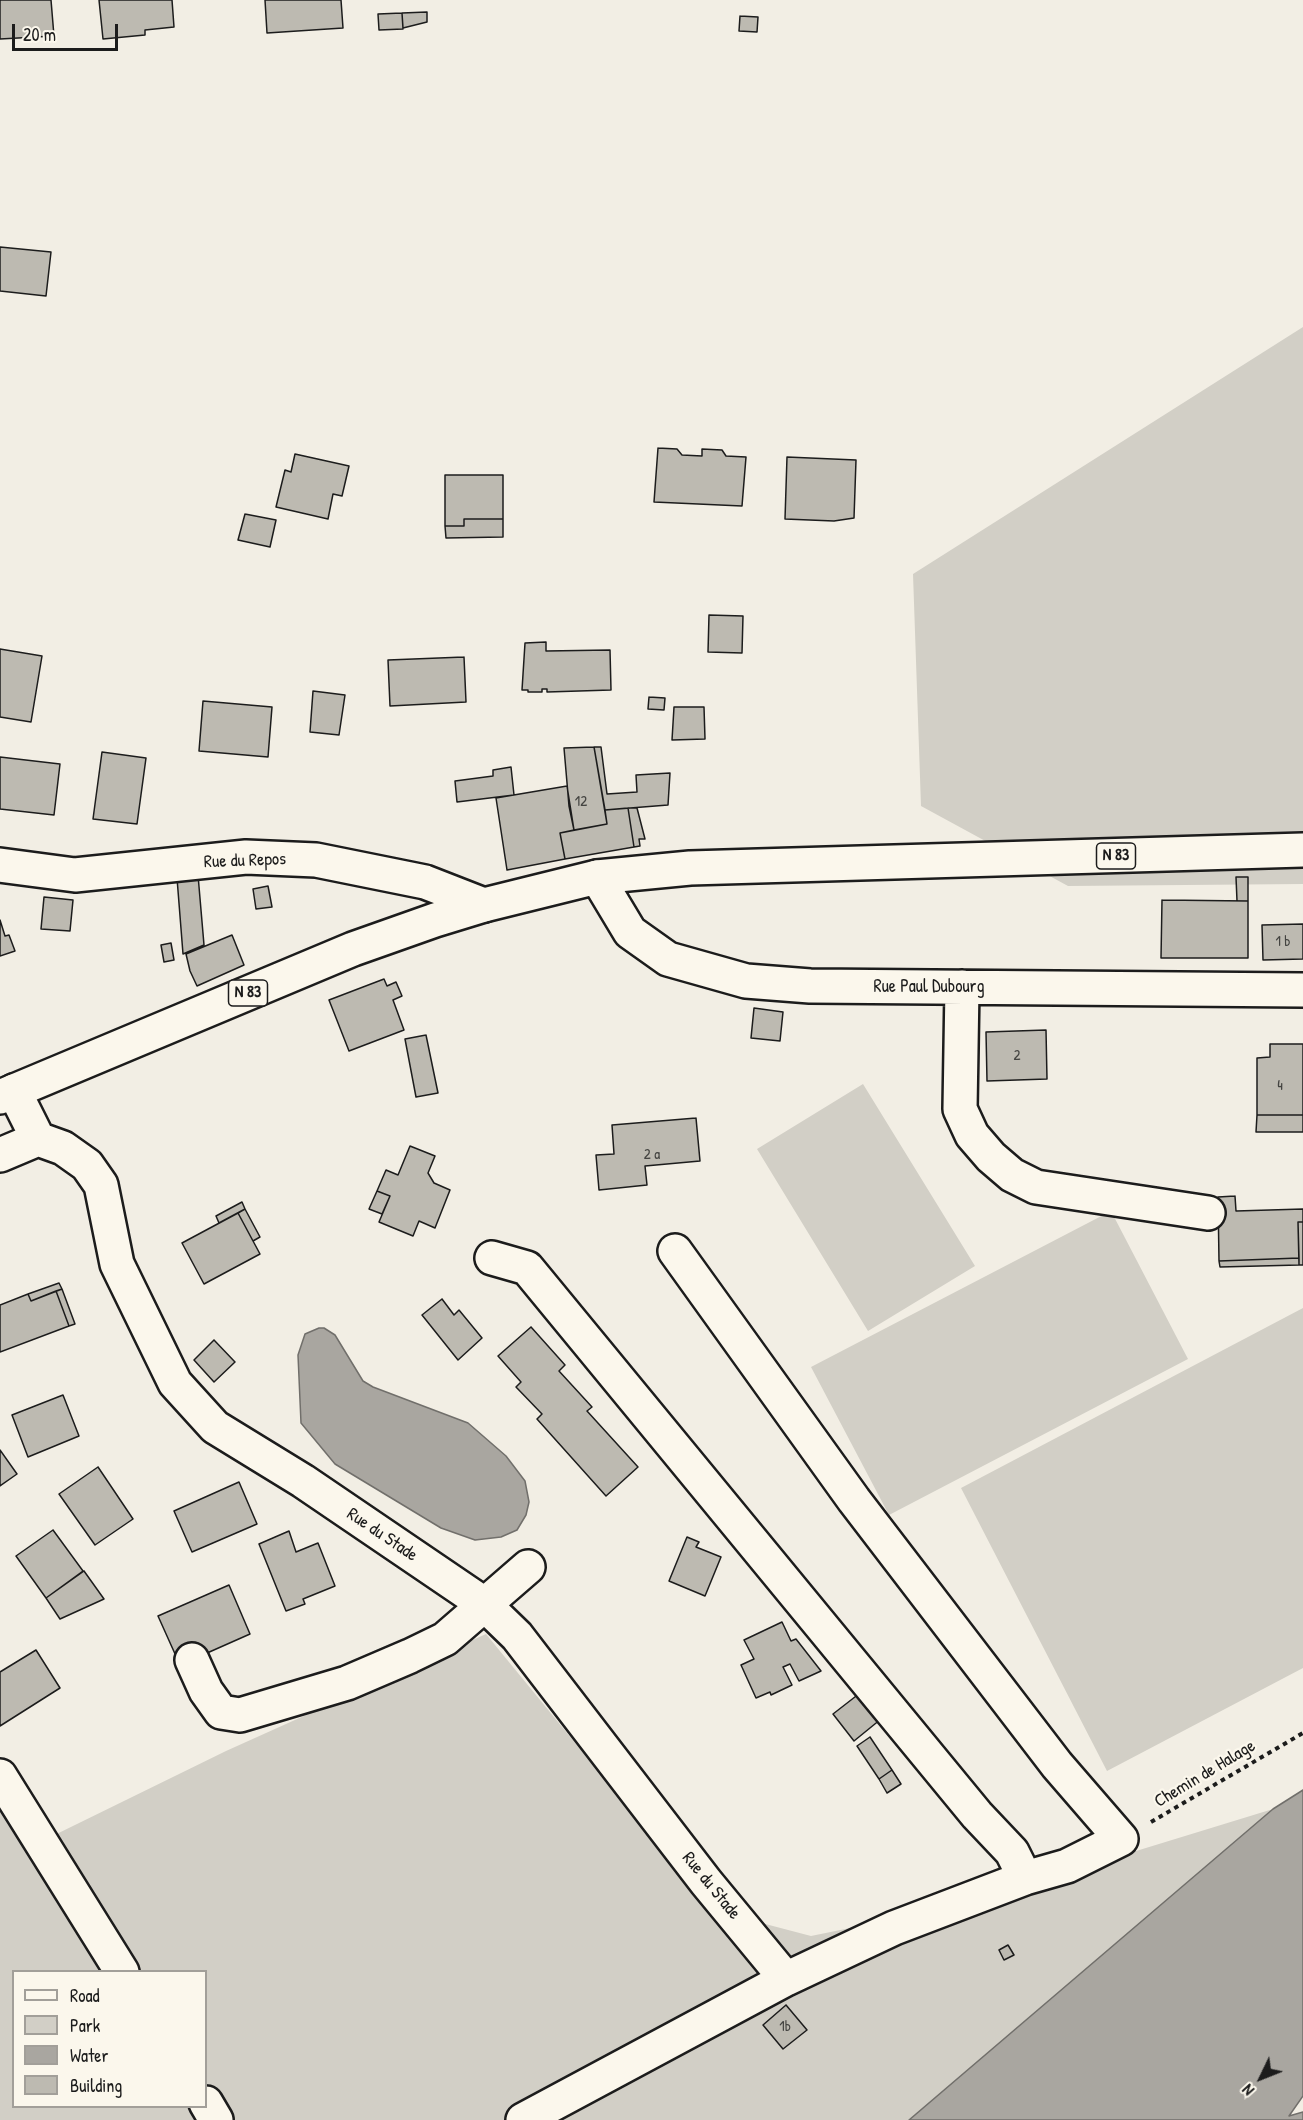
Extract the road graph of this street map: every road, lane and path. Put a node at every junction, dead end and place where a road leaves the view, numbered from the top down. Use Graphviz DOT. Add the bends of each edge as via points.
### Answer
graph roads {
  1 [pos="1303,850"];
  2 [pos="0,865"];
  3 [pos="597,877"];
  4 [pos="484,905"];
  5 [pos="962,987"];
  6 [pos="1303,990"];
  7 [pos="7,1094"];
  8 [pos="38,1139"];
  9 [pos="0,1155"];
  10 [pos="1208,1213"];
  11 [pos="675,1251"];
  12 [pos="492,1258"];
  13 [pos="528,1567"];
  14 [pos="484,1604"];
  15 [pos="192,1660"];
  16 [pos="1303,1733"];
  17 [pos="0,1776"];
  18 [pos="1121,1839"];
  19 [pos="1025,1878"];
  20 [pos="122,1970"];
  21 [pos="786,1979"];
  22 [pos="207,2105"];
  23 [pos="216,2120"];
  24 [pos="523,2120"];
  1 -- 3 [label="street, N 83" via="690,868"];
  2 -- 4 [label="street, Rue du Repos" via="75,875 246,857 316,860 424,882"];
  3 -- 4 [label="street, N 83"];
  3 -- 5 [label="street, Rue Paul Dubourg" via="630,932 668,959 746,981 810,986"];
  4 -- 7 [label="street, N 83" via="353,949"];
  5 -- 6 [label="street, Rue Paul Dubourg"];
  5 -- 10 [label="street" via="960,1109 972,1135 991,1157 1012,1175 1036,1187"];
  7 -- 8 [label="street"];
  8 -- 9 [label="street"];
  8 -- 14 [label="street, Rue du Stade" via="63,1148 87,1166 101,1185 117,1264 175,1383 215,1427 303,1481"];
  11 -- 18 [label="street" via="854,1500 1057,1765"];
  12 -- 19 [label="street" via="527,1268 977,1815 1012,1852"];
  13 -- 14 [label="street"];
  14 -- 15 [label="street" via="445,1639 410,1656 347,1683 240,1715 221,1712"];
  14 -- 21 [label="street, Rue du Stade" via="517,1636"];
  16 -- 18 [label="path, Chemin de Halage"];
  17 -- 20 [label="street"];
  18 -- 19 [label="street" via="1067,1866"];
  19 -- 21 [label="street" via="894,1928"];
  21 -- 24 [label="street"];
  22 -- 23 [label="street"];
}
